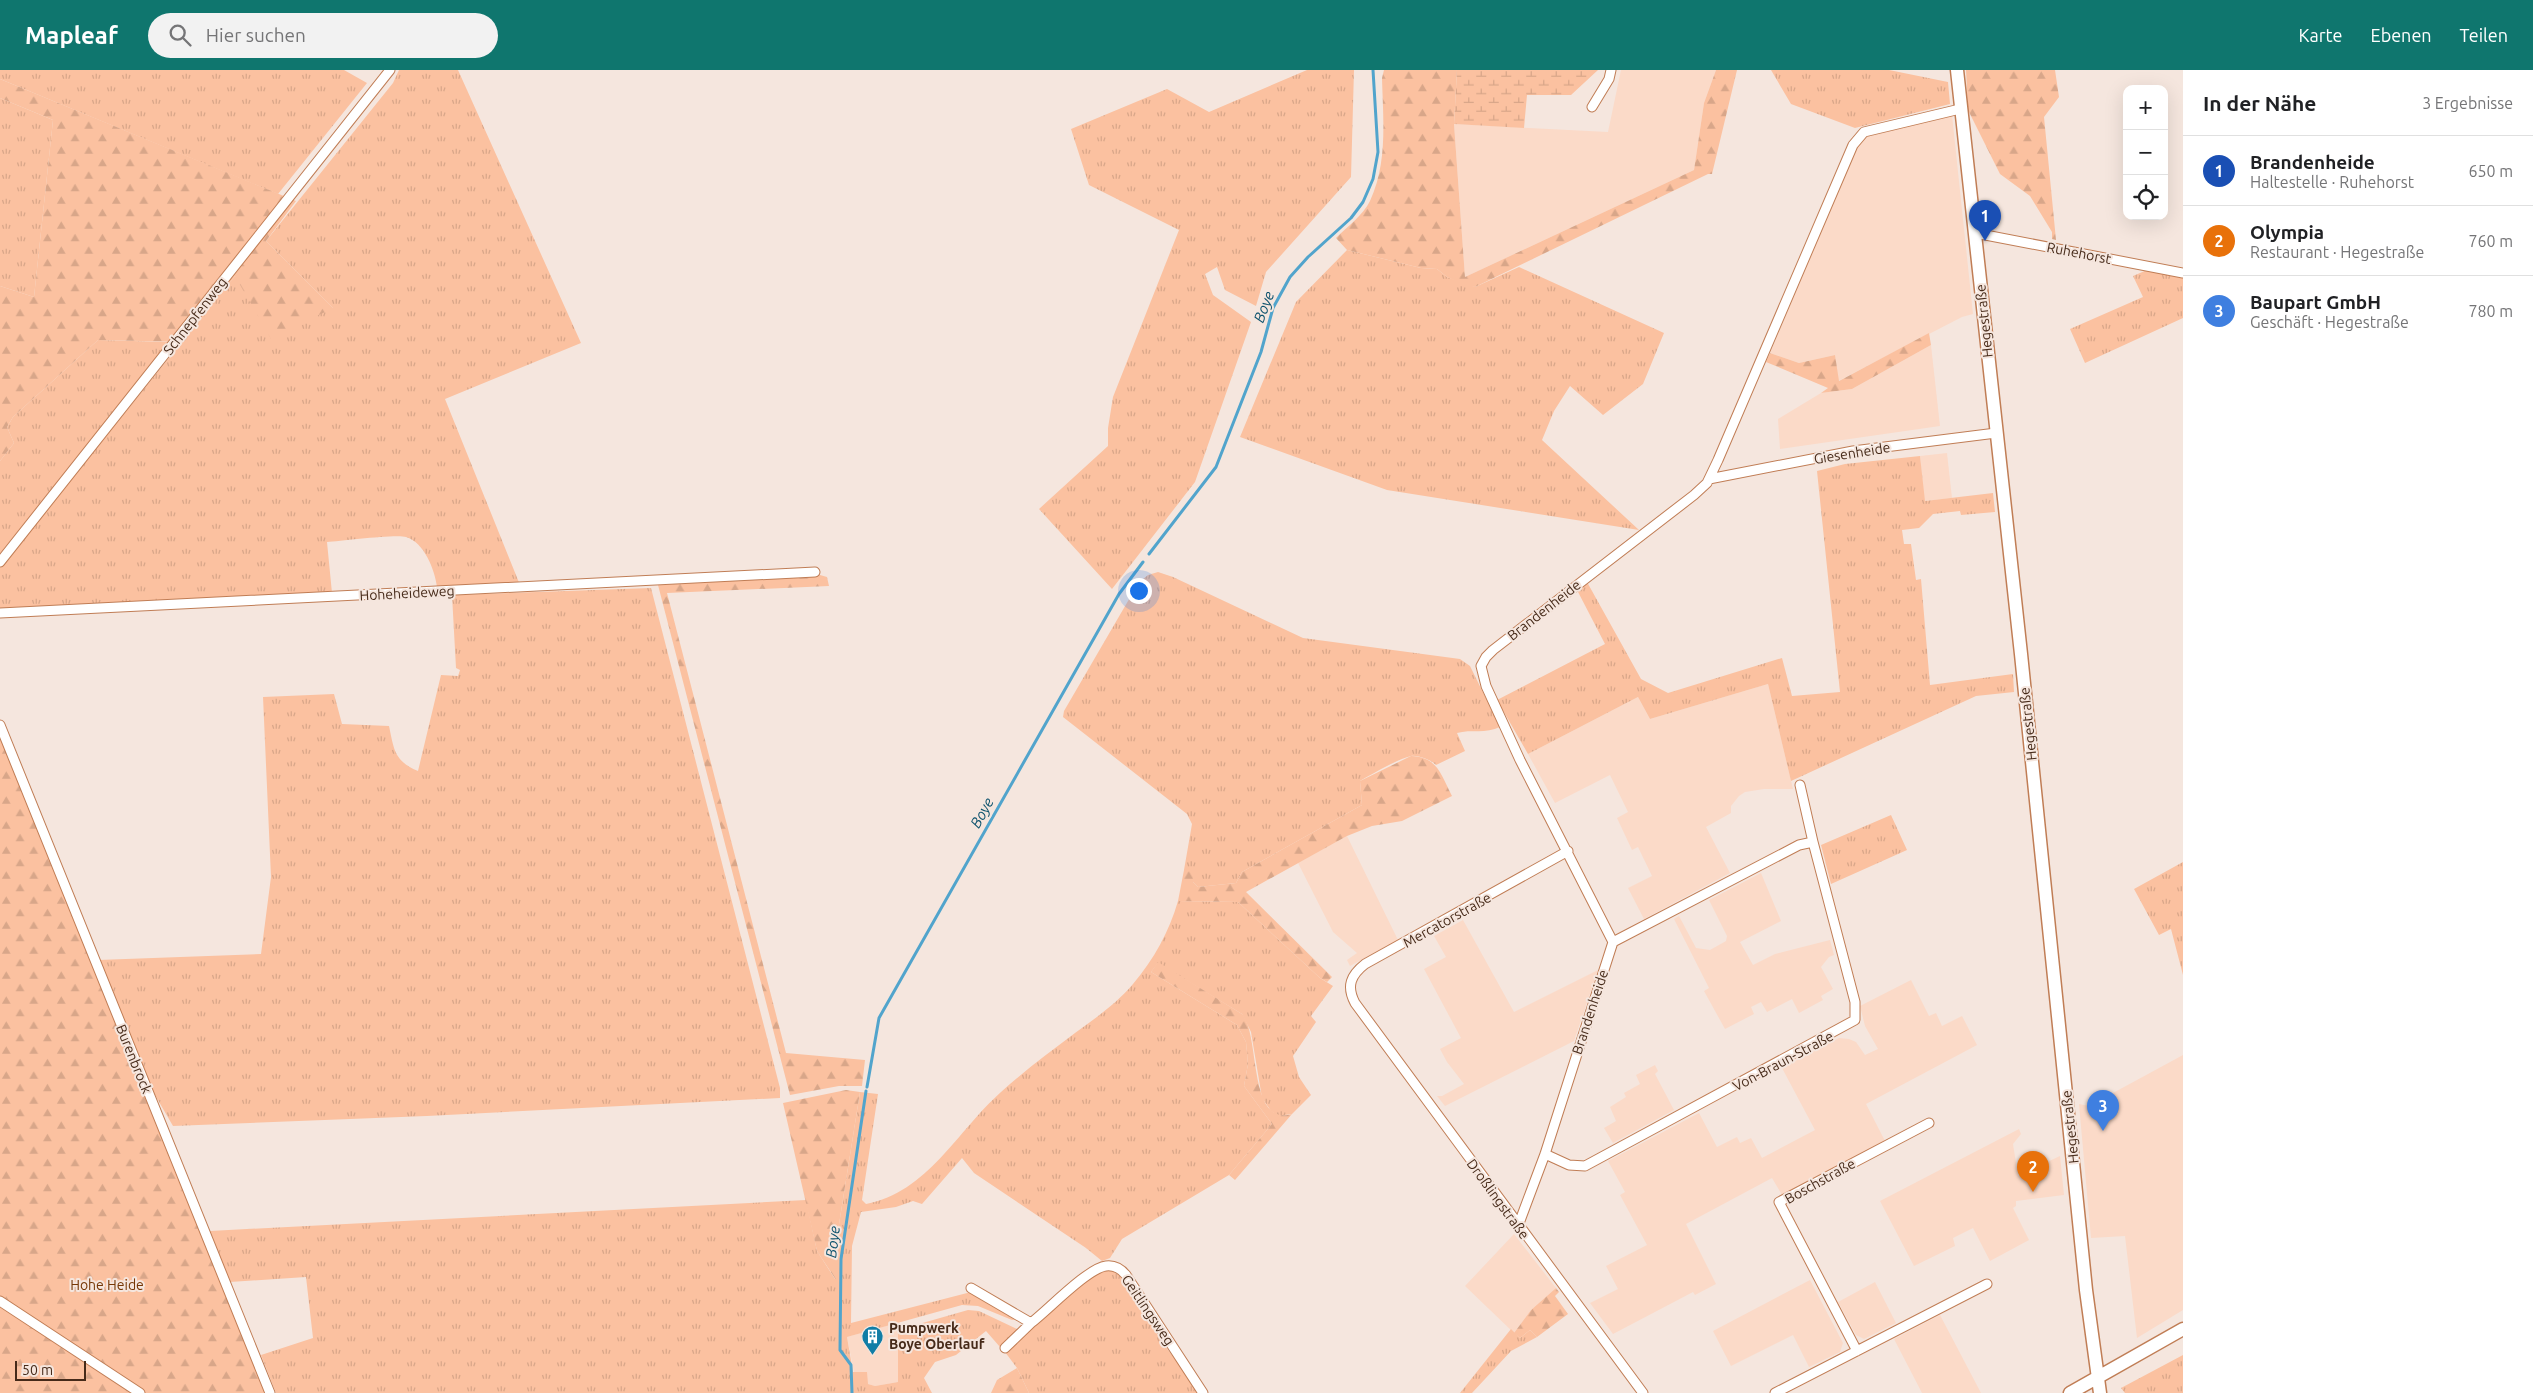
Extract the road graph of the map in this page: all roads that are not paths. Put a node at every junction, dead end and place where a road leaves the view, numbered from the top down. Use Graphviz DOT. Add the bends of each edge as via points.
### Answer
graph roads {
  1 [pos="390,70"];
  2 [pos="1611,70"];
  3 [pos="1957,70"];
  4 [pos="1592,107"];
  5 [pos="1960,109"];
  6 [pos="1975,233"];
  7 [pos="2183,273"];
  8 [pos="1996,433"];
  9 [pos="1709,479"];
  10 [pos="0,562"];
  11 [pos="815,572"];
  12 [pos="0,612"];
  13 [pos="0,725"];
  14 [pos="1800,785"];
  15 [pos="1813,842"];
  16 [pos="1568,851"];
  17 [pos="1613,942"];
  18 [pos="1355,1003"];
  19 [pos="1928,1123"];
  20 [pos="1545,1154"];
  21 [pos="1518,1226"];
  22 [pos="1987,1284"];
  23 [pos="971,1288"];
  24 [pos="0,1301"];
  25 [pos="1031,1323"];
  26 [pos="2183,1329"];
  27 [pos="1005,1348"];
  28 [pos="1857,1351"];
  29 [pos="2099,1378"];
  30 [pos="140,1393"];
  31 [pos="270,1393"];
  32 [pos="1203,1393"];
  33 [pos="1643,1393"];
  34 [pos="1775,1393"];
  35 [pos="2070,1393"];
  36 [pos="2100,1393"];
  1 -- 10 [label="street, Schnepfenweg"];
  2 -- 4 [label="street"];
  3 -- 5 [label="street, Hegestraße"];
  5 -- 6 [label="street, Hegestraße"];
  5 -- 9 [label="street, Brandenheide" via="1864,132 1853,145"];
  6 -- 7 [label="street, Ruhehorst"];
  6 -- 8 [label="street, Hegestraße"];
  8 -- 9 [label="street, Giesenheide" via="1853,451"];
  8 -- 29 [label="street, Hegestraße" via="2086,1290"];
  9 -- 16 [label="street, Brandenheide" via="1694,495 1493,650 1481,666 1486,686 1520,760"];
  11 -- 12 [label="street, Hoheheideweg"];
  13 -- 31 [label="street, Burenbrock"];
  14 -- 15 [label="street, Von-Braun-Straße"];
  15 -- 17 [label="street" via="1799,845"];
  15 -- 20 [label="street, Von-Braun-Straße" via="1855,1002 1855,1020 1585,1166 1569,1165"];
  16 -- 17 [label="street, Brandenheide"];
  16 -- 18 [label="street, Mercatorstraße" via="1365,964 1351,979 1350,992"];
  17 -- 20 [label="street, Brandenheide"];
  18 -- 21 [label="street, Droßlingstraße"];
  19 -- 28 [label="street, Boschstraße" via="1779,1202"];
  20 -- 21 [label="street, Brandenheide"];
  21 -- 33 [label="street, Droßlingstraße"];
  22 -- 28 [label="street"];
  23 -- 25 [label="street"];
  24 -- 30 [label="street"];
  25 -- 27 [label="street, Geitlingsweg"];
  25 -- 32 [label="street, Geitlingsweg" via="1092,1271 1115,1266 1126,1275"];
  26 -- 29 [label="street"];
  28 -- 34 [label="street"];
  29 -- 35 [label="street"];
  29 -- 36 [label="street, Hegestraße"];
}
